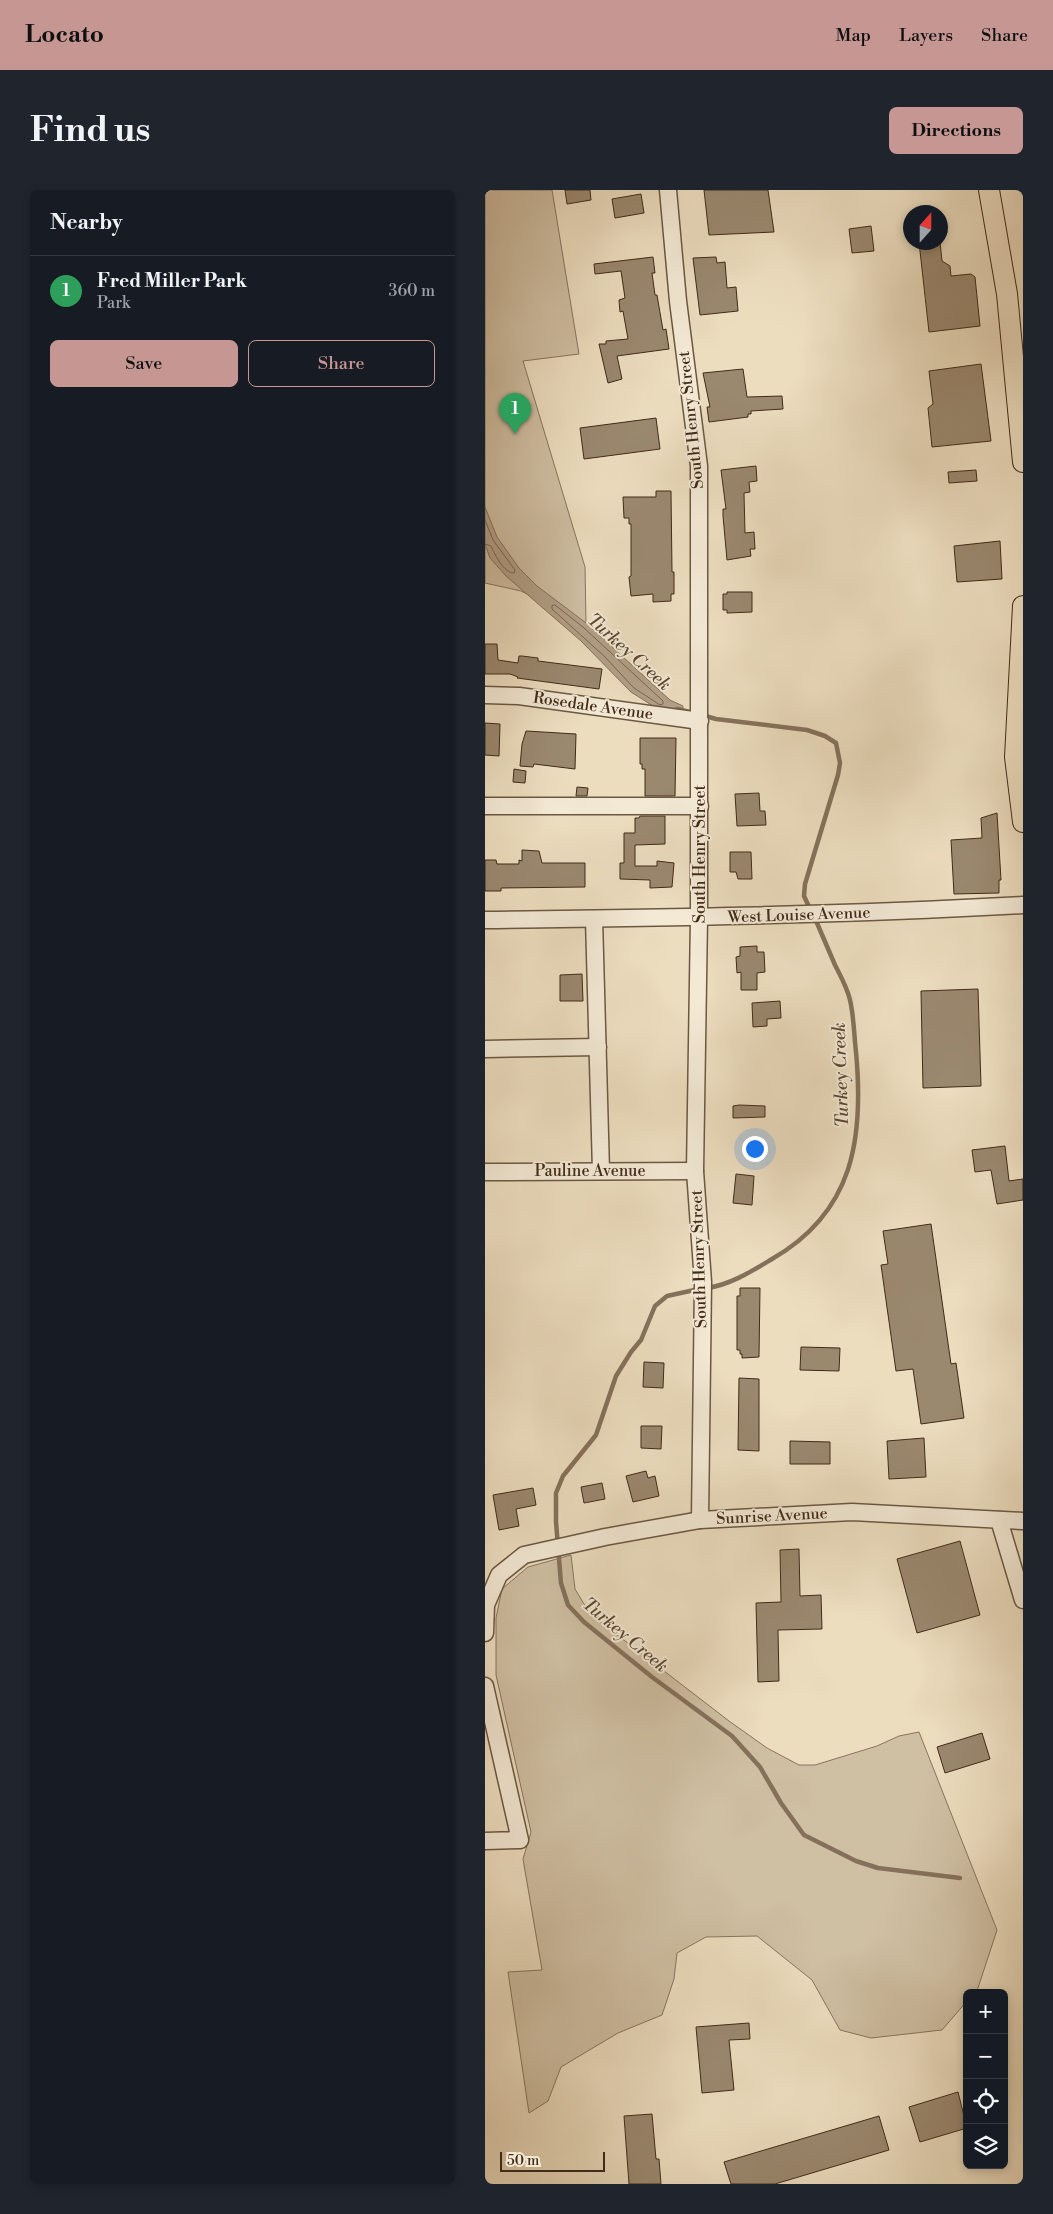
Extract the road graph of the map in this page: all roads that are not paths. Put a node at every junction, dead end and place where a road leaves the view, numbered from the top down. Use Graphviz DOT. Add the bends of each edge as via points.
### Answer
graph roads {
  1 [pos="668,190"];
  2 [pos="989,190"];
  3 [pos="1023,462"];
  4 [pos="1023,606"];
  5 [pos="485,695"];
  6 [pos="700,721"];
  7 [pos="485,806"];
  8 [pos="700,806"];
  9 [pos="1023,822"];
  10 [pos="1023,906"];
  11 [pos="699,918"];
  12 [pos="594,919"];
  13 [pos="485,920"];
  14 [pos="598,1047"];
  15 [pos="485,1048"];
  16 [pos="601,1171"];
  17 [pos="695,1171"];
  18 [pos="485,1172"];
  19 [pos="700,1520"];
  20 [pos="999,1520"];
  21 [pos="1023,1521"];
  22 [pos="1023,1600"];
  23 [pos="485,1632"];
  24 [pos="485,1686"];
  25 [pos="485,1841"];
  1 -- 6 [label="street, South Henry Street" via="677,302 699,466"];
  2 -- 3 [label="main road" via="1007,294"];
  4 -- 9 [label="main road" via="1015,757"];
  5 -- 6 [label="street, Rosedale Avenue" via="519,696"];
  6 -- 8 [label="street, South Henry Street"];
  7 -- 8 [label="street"];
  8 -- 11 [label="street, South Henry Street"];
  10 -- 11 [label="street, West Louise Avenue"];
  11 -- 12 [label="street, West Louise Avenue"];
  11 -- 17 [label="street, South Henry Street"];
  12 -- 13 [label="street, West Louise Avenue"];
  12 -- 14 [label="street"];
  14 -- 15 [label="street"];
  14 -- 16 [label="street"];
  16 -- 17 [label="street, Pauline Avenue"];
  16 -- 18 [label="street, Pauline Avenue"];
  17 -- 19 [label="street, South Henry Street" via="703,1282"];
  19 -- 20 [label="street, Sunrise Avenue" via="852,1512"];
  19 -- 23 [label="street, Sunrise Avenue" via="523,1555 499,1575 486,1605"];
  20 -- 21 [label="street, Sunrise Avenue"];
  20 -- 22 [label="street"];
  24 -- 25 [label="street" via="520,1840"];
}
